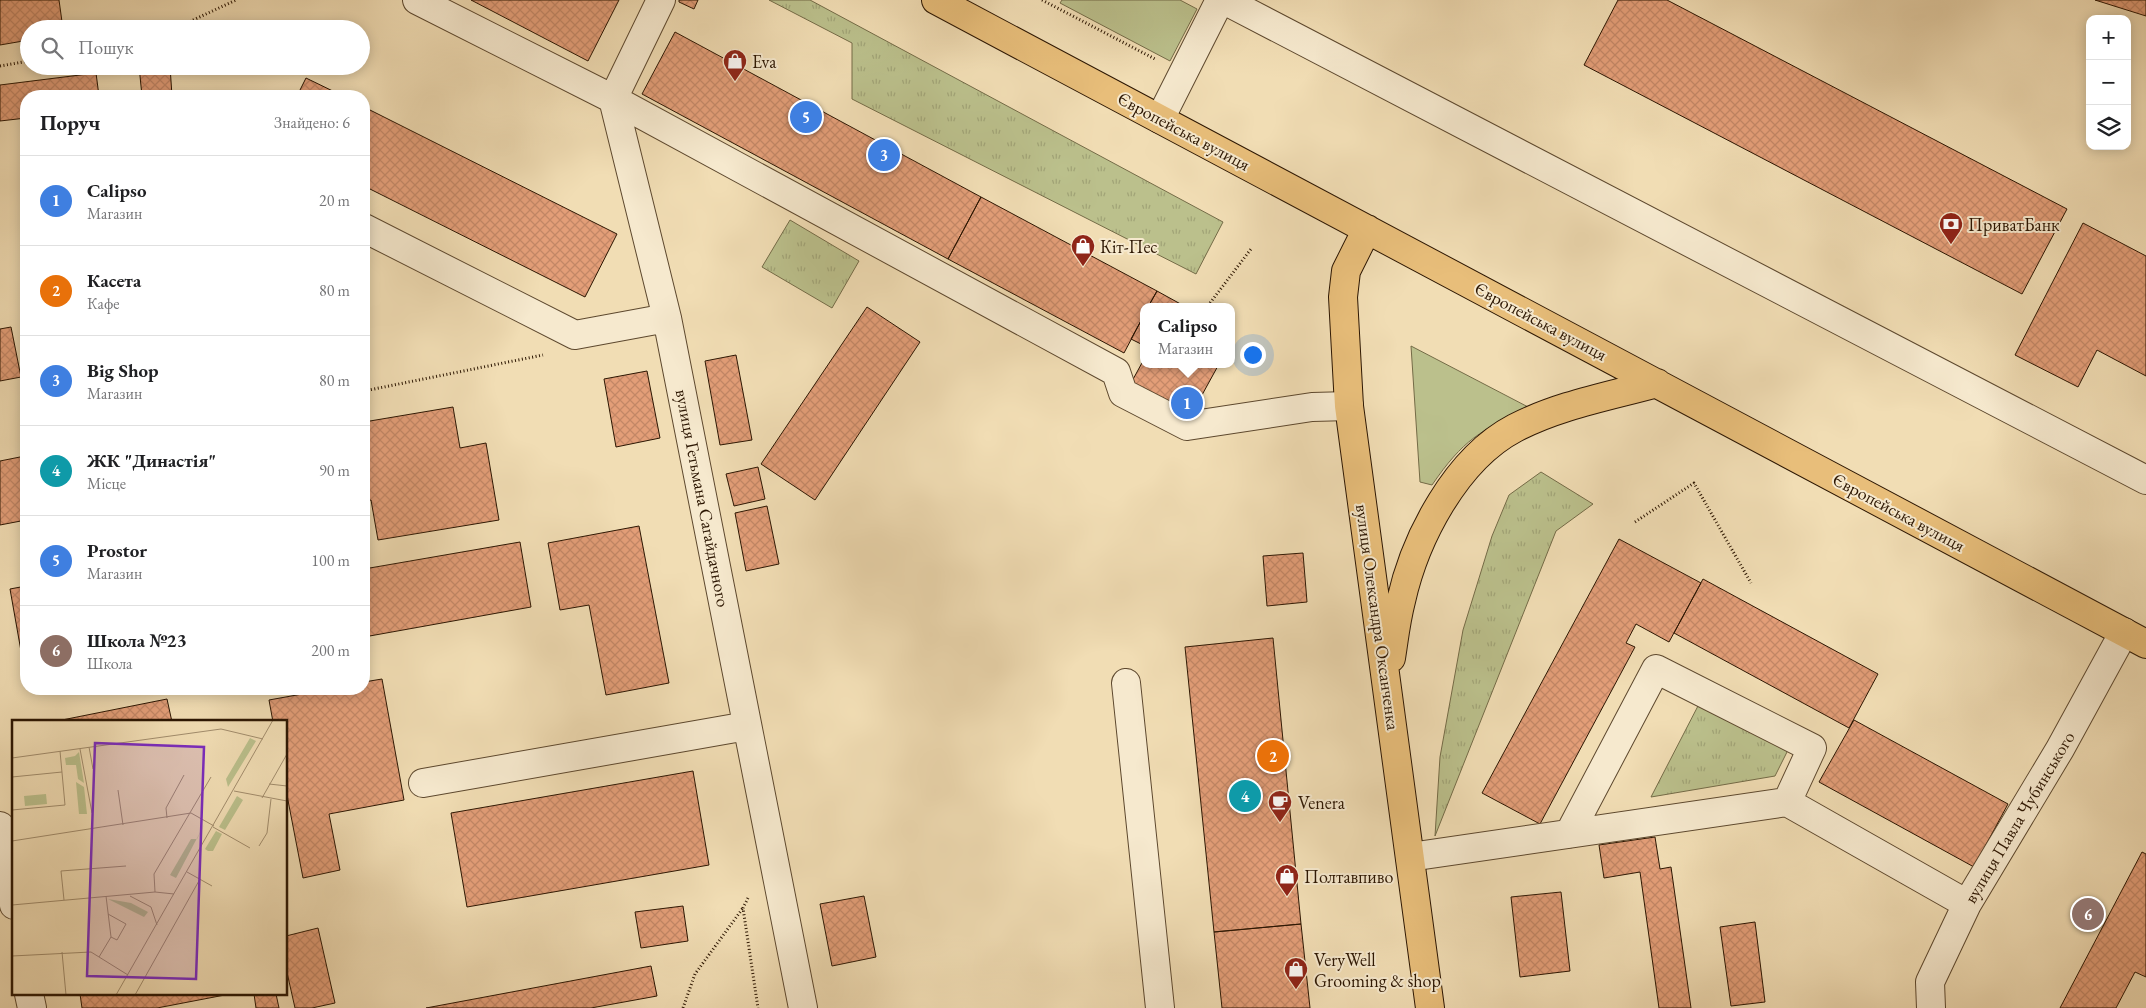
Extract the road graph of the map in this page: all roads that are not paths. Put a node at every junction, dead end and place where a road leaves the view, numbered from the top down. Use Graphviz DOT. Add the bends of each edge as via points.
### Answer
graph roads {
  1 [pos="417,0"];
  2 [pos="661,0"];
  3 [pos="936,0"];
  4 [pos="1220,0"];
  5 [pos="1224,0"];
  6 [pos="613,98"];
  7 [pos="1160,119"];
  8 [pos="1368,229"];
  9 [pos="370,231"];
  10 [pos="667,318"];
  11 [pos="1657,383"];
  12 [pos="1349,406"];
  13 [pos="2146,480"];
  14 [pos="2135,638"];
  15 [pos="1126,683"];
  16 [pos="1387,684"];
  17 [pos="747,726"];
  18 [pos="423,783"];
  19 [pos="1787,802"];
  20 [pos="0,826"];
  21 [pos="1569,834"];
  22 [pos="1410,857"];
  23 [pos="12,894"];
  24 [pos="1967,904"];
  25 [pos="803,1008"];
  26 [pos="1160,1008"];
  27 [pos="1430,1008"];
  28 [pos="1931,1008"];
  1 -- 6 [label="street"];
  2 -- 6 [label="street"];
  3 -- 7 [label="main road, Європейська вулиця"];
  4 -- 7 [label="street"];
  5 -- 13 [label="street"];
  6 -- 10 [label="street, вулиця Гетьмана Сагайдачного"];
  6 -- 12 [label="street" via="1116,372 1122,392 1187,426 1312,407"];
  7 -- 8 [label="main road, Європейська вулиця"];
  8 -- 11 [label="main road, Європейська вулиця"];
  8 -- 12 [label="main road, вулиця Олександра Оксанченка" via="1346,271 1343,297"];
  9 -- 10 [label="street" via="574,335"];
  10 -- 17 [label="street, вулиця Гетьмана Сагайдачного"];
  11 -- 14 [label="main road, Європейська вулиця"];
  11 -- 16 [label="main road" via="1576,405 1514,428 1491,444 1464,471 1434,515 1410,571 1401,601"];
  12 -- 16 [label="main road, вулиця Олександра Оксанченка"];
  14 -- 24 [label="street, вулиця Павла Чубинського" via="2060,749"];
  15 -- 26 [label="street"];
  16 -- 22 [label="main road, вулиця Олександра Оксанченка"];
  17 -- 18 [label="street"];
  17 -- 25 [label="street, вулиця Гетьмана Сагайдачного"];
  19 -- 21 [label="street"];
  19 -- 21 [label="street" via="1812,748 1656,669"];
  19 -- 24 [label="street"];
  20 -- 23 [label="street"];
  21 -- 22 [label="street"];
  22 -- 27 [label="main road, вулиця Олександра Оксанченка"];
  24 -- 28 [label="street, вулиця Павла Чубинського" via="1930,982"];
}
